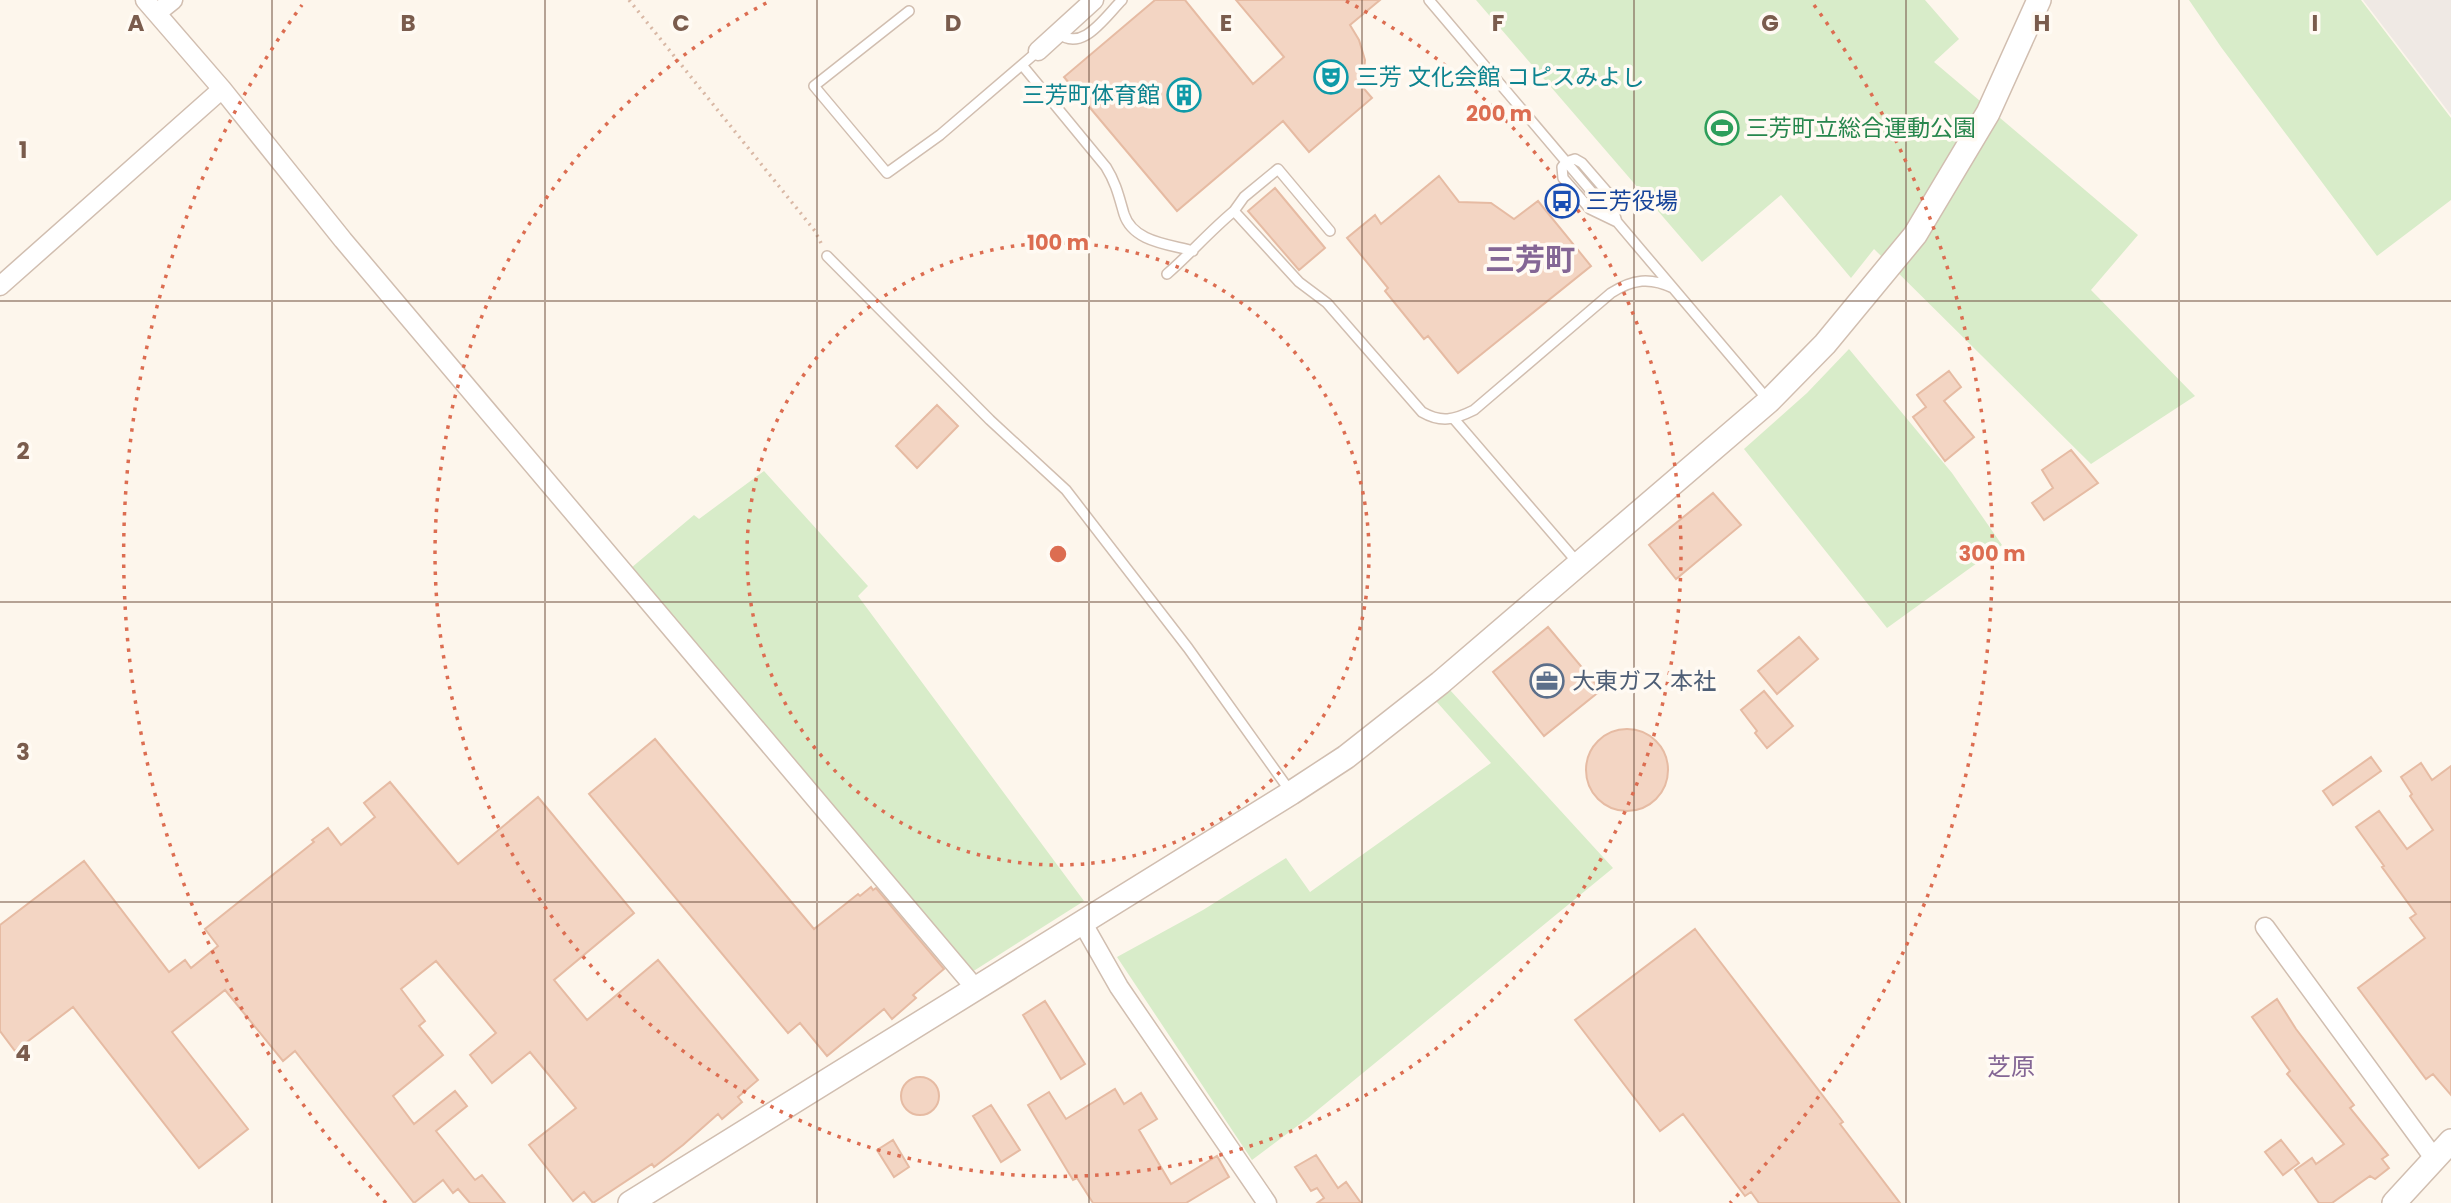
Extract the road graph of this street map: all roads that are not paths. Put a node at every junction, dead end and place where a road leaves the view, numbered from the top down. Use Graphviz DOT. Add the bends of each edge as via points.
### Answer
graph roads {
  1 [pos="173,0"];
  2 [pos="1094,0"];
  3 [pos="1122,0"];
  4 [pos="1429,0"];
  5 [pos="2039,0"];
  6 [pos="152,6"];
  7 [pos="909,11"];
  8 [pos="1058,33"];
  9 [pos="1038,51"];
  10 [pos="1022,65"];
  11 [pos="222,89"];
  12 [pos="1234,211"];
  13 [pos="1330,231"];
  14 [pos="1193,251"];
  15 [pos="827,257"];
  16 [pos="1167,274"];
  17 [pos="0,285"];
  18 [pos="1673,288"];
  19 [pos="1769,401"];
  20 [pos="1454,419"];
  21 [pos="1579,564"];
  22 [pos="1291,793"];
  23 [pos="1082,922"];
  24 [pos="2265,927"];
  25 [pos="976,989"];
  26 [pos="2451,1141"];
  27 [pos="2434,1158"];
  28 [pos="631,1203"];
  29 [pos="1267,1203"];
  30 [pos="2394,1203"];
  1 -- 6 [label="street"];
  2 -- 8 [label="street"];
  3 -- 8 [label="lane" via="1078,40"];
  4 -- 18 [label="lane"];
  5 -- 19 [label="street" via="1988,113 1915,235 1825,344"];
  6 -- 11 [label="street"];
  7 -- 10 [label="lane" via="814,86 887,173"];
  8 -- 9 [label="street"];
  9 -- 10 [label="lane"];
  10 -- 14 [label="lane" via="1107,167 1117,184 1127,222 1135,231"];
  11 -- 17 [label="street"];
  11 -- 25 [label="street" via="352,251"];
  12 -- 13 [label="lane" via="1278,169"];
  12 -- 14 [label="lane"];
  12 -- 20 [label="lane" via="1291,274 1327,303 1422,412 1436,419"];
  14 -- 16 [label="lane"];
  15 -- 22 [label="lane" via="1066,490 1188,648"];
  18 -- 19 [label="lane"];
  18 -- 20 [label="lane" via="1659,281 1637,280 1611,293 1492,396"];
  19 -- 21 [label="street"];
  20 -- 21 [label="lane"];
  21 -- 22 [label="street" via="1440,683 1346,757"];
  22 -- 23 [label="street"];
  23 -- 25 [label="street"];
  23 -- 29 [label="street" via="1119,987"];
  24 -- 27 [label="street"];
  25 -- 28 [label="street"];
  26 -- 27 [label="street"];
  27 -- 30 [label="street"];
}
